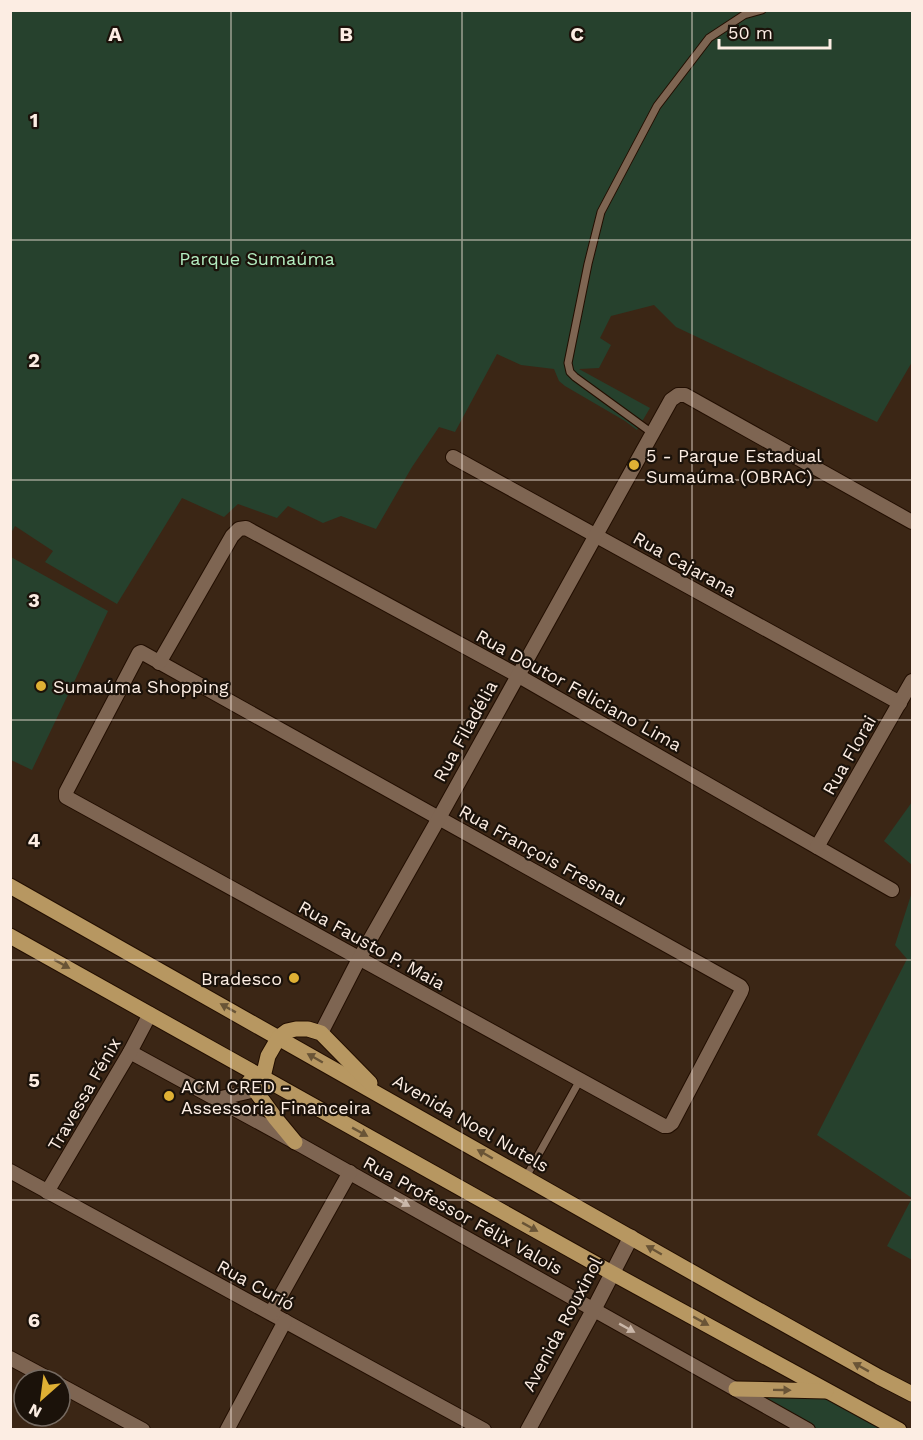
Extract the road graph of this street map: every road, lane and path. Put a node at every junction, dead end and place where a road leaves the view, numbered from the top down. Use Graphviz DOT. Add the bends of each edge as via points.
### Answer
graph roads {
  1 [pos="762,10"];
  2 [pos="652,433"];
  3 [pos="453,457"];
  4 [pos="912,522"];
  5 [pos="595,535"];
  6 [pos="159,663"];
  7 [pos="517,675"];
  8 [pos="912,681"];
  9 [pos="900,703"];
  10 [pos="66,792"];
  11 [pos="439,818"];
  12 [pos="817,847"];
  13 [pos="10,886"];
  14 [pos="892,890"];
  15 [pos="10,936"];
  16 [pos="359,959"];
  17 [pos="150,1014"];
  18 [pos="321,1033"];
  19 [pos="279,1037"];
  20 [pos="130,1052"];
  21 [pos="580,1080"];
  22 [pos="259,1084"];
  23 [pos="382,1096"];
  24 [pos="217,1099"];
  25 [pos="664,1126"];
  26 [pos="295,1142"];
  27 [pos="10,1171"];
  28 [pos="350,1172"];
  29 [pos="526,1177"];
  30 [pos="47,1192"];
  31 [pos="631,1237"];
  32 [pos="612,1273"];
  33 [pos="594,1309"];
  34 [pos="271,1313"];
  35 [pos="285,1321"];
  36 [pos="10,1358"];
  37 [pos="29,1368"];
  38 [pos="736,1389"];
  39 [pos="828,1391"];
  40 [pos="72,1392"];
  41 [pos="912,1394"];
  42 [pos="143,1430"];
  43 [pos="226,1430"];
  44 [pos="484,1430"];
  45 [pos="528,1430"];
  46 [pos="808,1430"];
  47 [pos="899,1430"];
  1 -- 2 [label="lane" via="744,15 709,38 657,106 601,212 567,363 575,377"];
  2 -- 4 [label="street, Rua Filadélia" via="671,400 685,395"];
  2 -- 5 [label="street, Rua Filadélia"];
  3 -- 5 [label="street, Rua Cajarana"];
  5 -- 7 [label="street, Rua Filadélia"];
  5 -- 9 [label="street, Rua Cajarana"];
  6 -- 7 [label="street, Rua Doutor Feliciano Lima" via="232,536 246,528"];
  6 -- 10 [label="street, Rua François Fresnau" via="139,653"];
  6 -- 11 [label="street, Rua François Fresnau"];
  7 -- 11 [label="street, Rua Filadélia"];
  7 -- 12 [label="street, Rua Doutor Feliciano Lima"];
  8 -- 9 [label="street, Rua Florai"];
  9 -- 12 [label="street, Rua Florai"];
  10 -- 16 [label="street, Rua Fausto P. Maia" via="72,800"];
  11 -- 16 [label="street, Rua Filadélia"];
  11 -- 25 [label="street, Rua François Fresnau" via="740,986 741,992 672,1123"];
  12 -- 14 [label="street, Rua Doutor Feliciano Lima"];
  19 -- 13 [label="main road, Avenida Noel Nutels, one-way"];
  15 -- 17 [label="main road, one-way"];
  16 -- 18 [label="street, Rua Filadélia"];
  16 -- 21 [label="street, Rua Fausto P. Maia"];
  17 -- 20 [label="street, Travessa Fénix"];
  17 -- 22 [label="main road" via="233,1060"];
  18 -- 19 [label="main road" via="296,1029"];
  18 -- 23 [label="main road"];
  19 -- 22 [label="main road"];
  23 -- 19 [label="main road, Avenida Noel Nutels, one-way"];
  20 -- 24 [label="street, Rua Professor Félix Valois"];
  20 -- 30 [label="street, Travessa Fénix"];
  21 -- 25 [label="street, Rua Fausto P. Maia"];
  21 -- 29 [label="lane"];
  22 -- 24 [label="street"];
  22 -- 26 [label="main road"];
  22 -- 32 [label="main road, one-way"];
  29 -- 23 [label="main road, Avenida Noel Nutels, one-way"];
  24 -- 26 [label="street, Rua Professor Félix Valois"];
  26 -- 28 [label="street, Rua Professor Félix Valois"];
  27 -- 30 [label="street, Rua Curió"];
  28 -- 33 [label="street, Rua Professor Félix Valois, one-way"];
  28 -- 34 [label="street"];
  29 -- 31 [label="main road, Avenida Noel Nutels"];
  30 -- 34 [label="street, Rua Curió"];
  31 -- 32 [label="street, Avenida Rouxinol"];
  41 -- 31 [label="main road, Avenida Noel Nutels, one-way"];
  32 -- 33 [label="street, Avenida Rouxinol"];
  32 -- 39 [label="main road, one-way"];
  33 -- 38 [label="street, Rua Professor Félix Valois, one-way"];
  33 -- 45 [label="street, Avenida Rouxinol"];
  34 -- 35 [label="street, Rua Curió"];
  35 -- 43 [label="street"];
  35 -- 44 [label="street, Rua Curió"];
  36 -- 37 [label="street"];
  38 -- 39 [label="main road, one-way"];
  38 -- 46 [label="street, Rua Professor Félix Valois"];
  39 -- 47 [label="main road"];
  40 -- 42 [label="street"];
}
